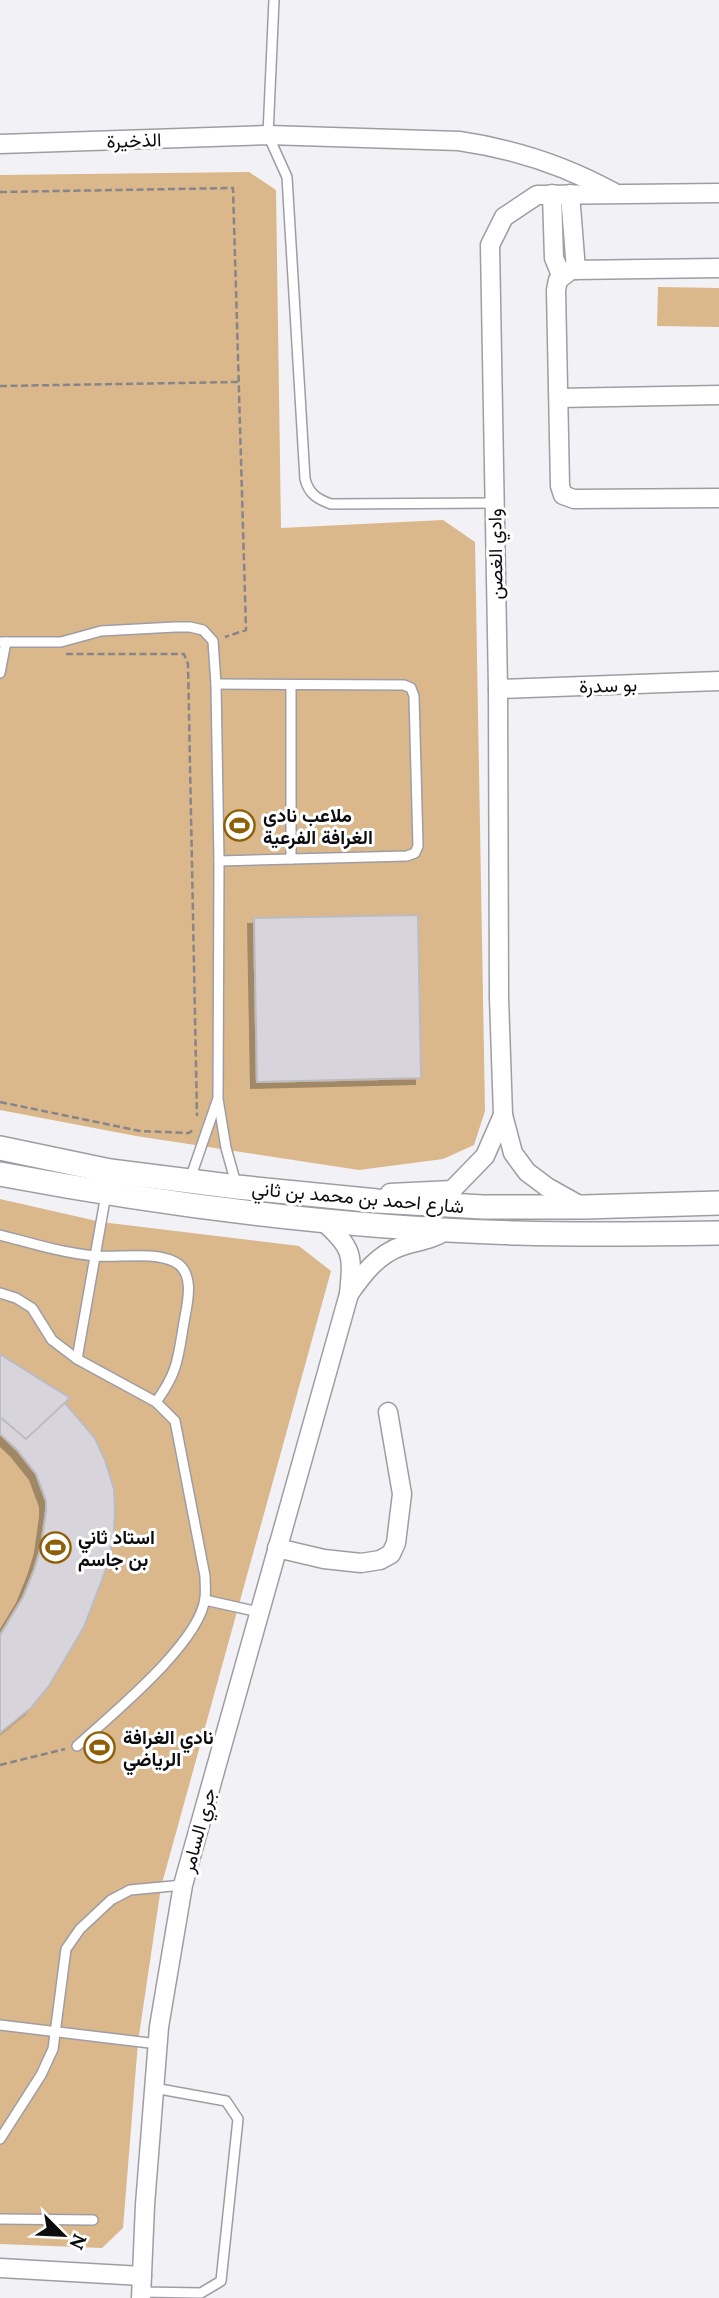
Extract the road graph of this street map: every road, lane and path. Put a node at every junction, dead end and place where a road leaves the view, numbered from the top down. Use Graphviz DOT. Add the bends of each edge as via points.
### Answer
graph roads {
  1 [pos="274,0"];
  2 [pos="268,135"];
  3 [pos="0,144"];
  4 [pos="0,192"];
  5 [pos="617,193"];
  6 [pos="719,193"];
  7 [pos="552,194"];
  8 [pos="570,194"];
  9 [pos="719,268"];
  10 [pos="569,273"];
  11 [pos="238,382"];
  12 [pos="0,386"];
  13 [pos="719,395"];
  14 [pos="559,398"];
  15 [pos="719,498"];
  16 [pos="495,502"];
  17 [pos="213,641"];
  18 [pos="3,642"];
  19 [pos="59,655"];
  20 [pos="0,673"];
  21 [pos="719,681"];
  22 [pos="216,684"];
  23 [pos="291,685"];
  24 [pos="498,689"];
  25 [pos="291,859"];
  26 [pos="219,860"];
  27 [pos="218,1099"];
  28 [pos="0,1102"];
  29 [pos="503,1115"];
  30 [pos="0,1148"];
  31 [pos="0,1174"];
  32 [pos="190,1180"];
  33 [pos="237,1187"];
  34 [pos="106,1193"];
  35 [pos="323,1196"];
  36 [pos="719,1203"];
  37 [pos="584,1208"];
  38 [pos="323,1220"];
  39 [pos="448,1230"];
  40 [pos="719,1233"];
  41 [pos="0,1235"];
  42 [pos="96,1256"];
  43 [pos="0,1293"];
  44 [pos="349,1294"];
  45 [pos="77,1359"];
  46 [pos="156,1402"];
  47 [pos="388,1412"];
  48 [pos="277,1548"];
  49 [pos="205,1600"];
  50 [pos="259,1612"];
  51 [pos="77,1746"];
  52 [pos="0,1765"];
  53 [pos="183,1885"];
  54 [pos="0,2025"];
  55 [pos="56,2032"];
  56 [pos="158,2044"];
  57 [pos="154,2088"];
  58 [pos="0,2139"];
  59 [pos="0,2219"];
  60 [pos="93,2220"];
  61 [pos="0,2269"];
  62 [pos="141,2289"];
  1 -- 2 [label="lane"];
  2 -- 3 [label="street, الذخيرة"];
  2 -- 5 [label="street, الذخيرة" via="429,138 488,145 541,159"];
  2 -- 16 [label="lane" via="287,177 308,488 331,504"];
  4 -- 11 [label="path" via="233,188"];
  5 -- 6 [label="street, وادي الغصن"];
  5 -- 8 [label="street, وادي الغصن"];
  7 -- 8 [label="street, وادي الغصن"];
  7 -- 10 [label="street" via="554,258"];
  7 -- 16 [label="street, وادي الغصن" via="537,195 504,217 490,245"];
  8 -- 10 [label="street"];
  9 -- 10 [label="street"];
  10 -- 14 [label="street" via="556,290"];
  11 -- 12 [label="path"];
  11 -- 17 [label="path" via="246,630"];
  13 -- 14 [label="street"];
  14 -- 15 [label="street" via="560,486 566,497"];
  16 -- 24 [label="street, وادي الغصن"];
  17 -- 18 [label="lane" via="203,630 183,627 101,631 61,642"];
  17 -- 22 [label="lane"];
  18 -- 20 [label="lane"];
  19 -- 28 [label="path" via="184,654 188,664 197,1126 189,1133 140,1131"];
  21 -- 24 [label="street, بو سدرة"];
  22 -- 23 [label="lane"];
  22 -- 26 [label="lane"];
  23 -- 25 [label="lane"];
  23 -- 25 [label="lane" via="411,688 418,846 407,856"];
  24 -- 29 [label="street, وادي الغصن"];
  25 -- 26 [label="lane"];
  26 -- 27 [label="lane"];
  27 -- 32 [label="lane"];
  27 -- 33 [label="lane"];
  29 -- 35 [label="street, وادي الغصن" via="485,1156 452,1189"];
  29 -- 37 [label="street, وادي الغصن" via="513,1153 527,1172"];
  30 -- 32 [label="street, شارع احمد بن محمد بن ثاني" via="110,1171"];
  31 -- 34 [label="street, شارع احمد بن محمد بن ثاني"];
  32 -- 33 [label="street, شارع احمد بن محمد بن ثاني"];
  33 -- 35 [label="street, شارع احمد بن محمد بن ثاني"];
  34 -- 38 [label="street, شارع احمد بن محمد بن ثاني"];
  34 -- 42 [label="lane"];
  35 -- 37 [label="street, شارع احمد بن محمد بن ثاني" via="448,1206"];
  36 -- 37 [label="street, شارع احمد بن محمد بن ثاني"];
  38 -- 39 [label="street, شارع احمد بن محمد بن ثاني"];
  38 -- 44 [label="street, جري السامر" via="350,1253"];
  39 -- 40 [label="street, شارع احمد بن محمد بن ثاني"];
  39 -- 44 [label="street, جري السامر" via="387,1253"];
  41 -- 42 [label="lane"];
  42 -- 45 [label="lane"];
  42 -- 46 [label="lane" via="150,1256 176,1262 184,1271 189,1289 176,1370"];
  43 -- 45 [label="lane" via="32,1308 51,1340"];
  44 -- 48 [label="street, جري السامر"];
  45 -- 46 [label="lane"];
  46 -- 49 [label="lane" via="175,1421 205,1576"];
  47 -- 48 [label="street" via="402,1494 391,1555 361,1563"];
  48 -- 50 [label="street, جري السامر"];
  49 -- 50 [label="lane"];
  49 -- 51 [label="lane" via="195,1624 163,1667"];
  50 -- 53 [label="street, جري السامر"];
  51 -- 52 [label="path"];
  53 -- 55 [label="lane" via="130,1890 111,1900 80,1929 66,1949"];
  53 -- 56 [label="street, جري السامر"];
  54 -- 55 [label="lane"];
  55 -- 56 [label="lane"];
  55 -- 58 [label="lane" via="41,2075"];
  56 -- 57 [label="street, جري السامر"];
  57 -- 62 [label="street, جري السامر"];
  57 -- 62 [label="lane" via="226,2101 238,2119 221,2281 201,2293"];
  59 -- 60 [label="lane"];
  61 -- 62 [label="street"];
}
